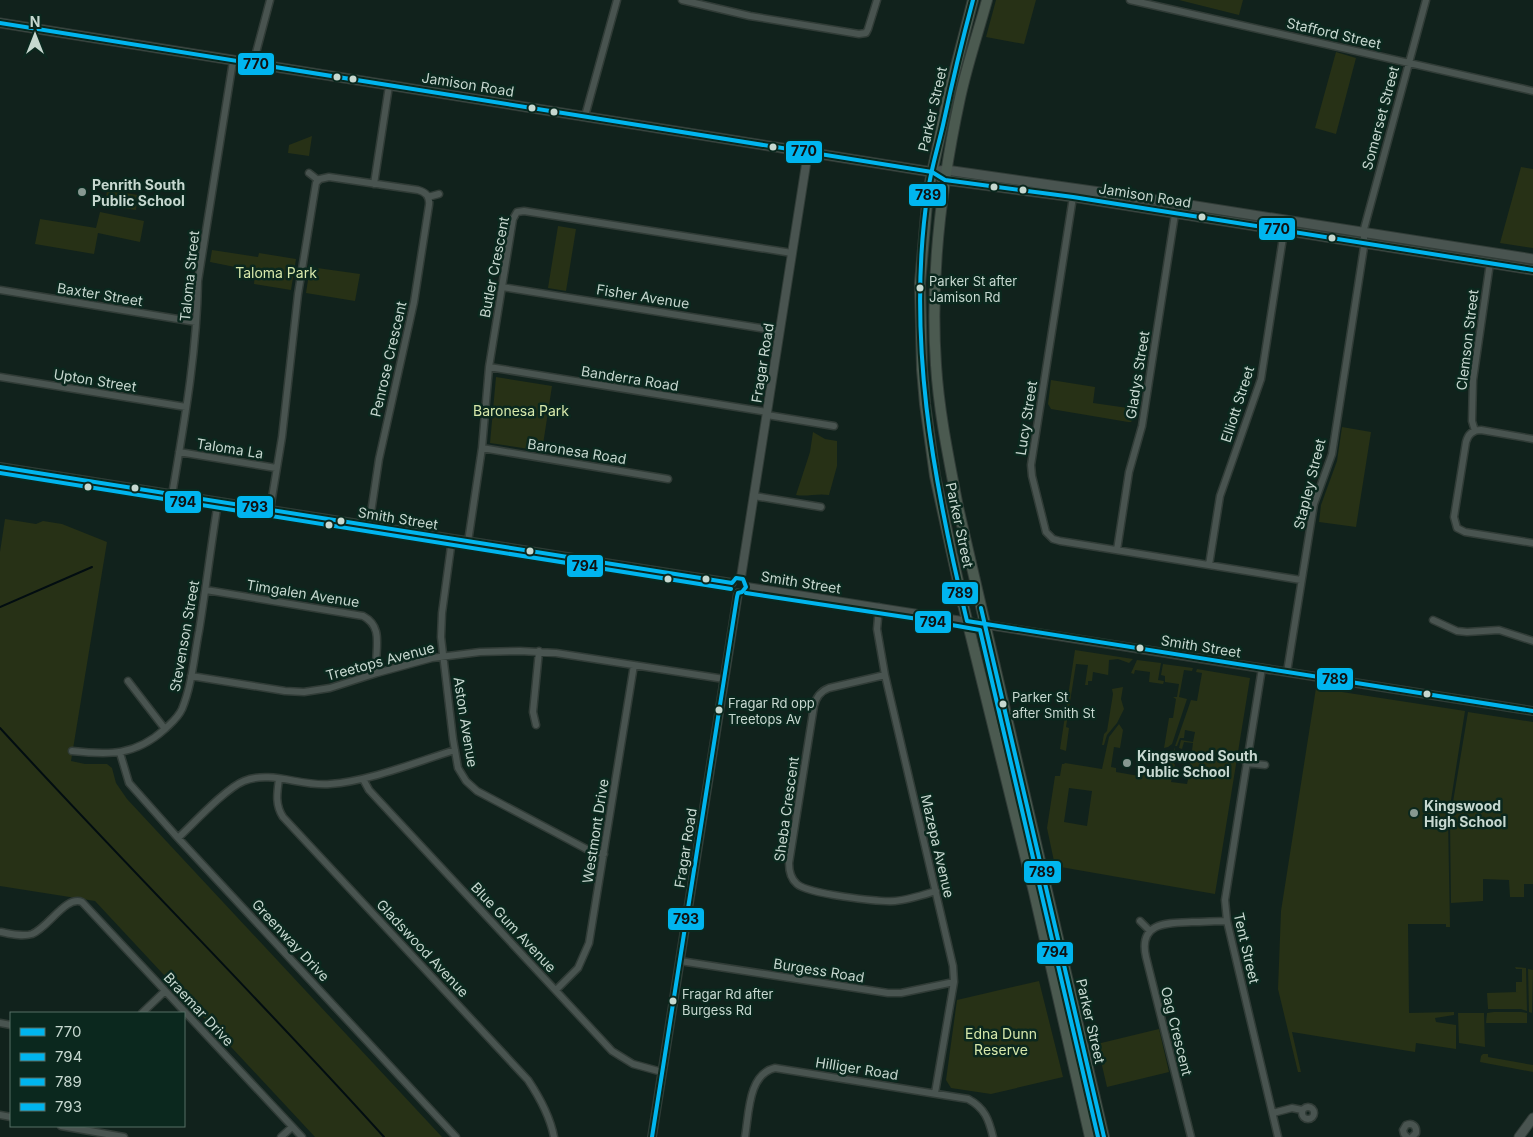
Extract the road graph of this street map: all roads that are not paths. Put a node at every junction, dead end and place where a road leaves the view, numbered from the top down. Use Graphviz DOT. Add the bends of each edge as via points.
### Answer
graph roads {
  1 [pos="270,0"];
  2 [pos="614,0"];
  3 [pos="682,0"];
  4 [pos="877,0"];
  5 [pos="973,0"];
  6 [pos="987,0"];
  7 [pos="1130,0"];
  8 [pos="1426,0"];
  9 [pos="0,23"];
  10 [pos="234,61"];
  11 [pos="1408,63"];
  12 [pos="253,64"];
  13 [pos="390,86"];
  14 [pos="1533,91"];
  15 [pos="585,116"];
  16 [pos="808,152"];
  17 [pos="932,172"];
  18 [pos="309,173"];
  19 [pos="946,175"];
  20 [pos="318,180"];
  21 [pos="374,184"];
  22 [pos="1074,193"];
  23 [pos="439,194"];
  24 [pos="428,197"];
  25 [pos="1177,203"];
  26 [pos="1176,214"];
  27 [pos="1286,220"];
  28 [pos="1284,231"];
  29 [pos="1364,232"];
  30 [pos="1365,243"];
  31 [pos="1492,252"];
  32 [pos="792,253"];
  33 [pos="1533,258"];
  34 [pos="1490,263"];
  35 [pos="1533,270"];
  36 [pos="502,287"];
  37 [pos="0,290"];
  38 [pos="196,322"];
  39 [pos="779,331"];
  40 [pos="489,367"];
  41 [pos="0,377"];
  42 [pos="186,407"];
  43 [pos="767,414"];
  44 [pos="834,426"];
  45 [pos="1475,430"];
  46 [pos="1533,438"];
  47 [pos="482,448"];
  48 [pos="179,452"];
  49 [pos="0,467"];
  50 [pos="276,468"];
  51 [pos="668,479"];
  52 [pos="172,494"];
  53 [pos="754,496"];
  54 [pos="218,502"];
  55 [pos="822,507"];
  56 [pos="270,510"];
  57 [pos="369,526"];
  58 [pos="452,539"];
  59 [pos="468,542"];
  60 [pos="1533,543"];
  61 [pos="1117,550"];
  62 [pos="1209,565"];
  63 [pos="741,578"];
  64 [pos="1302,580"];
  65 [pos="732,583"];
  66 [pos="747,587"];
  67 [pos="206,590"];
  68 [pos="738,592"];
  69 [pos="879,607"];
  70 [pos="1433,620"];
  71 [pos="967,621"];
  72 [pos="985,625"];
  73 [pos="1533,641"];
  74 [pos="539,651"];
  75 [pos="443,657"];
  76 [pos="634,665"];
  77 [pos="1262,668"];
  78 [pos="1287,672"];
  79 [pos="377,673"];
  80 [pos="885,675"];
  81 [pos="191,676"];
  82 [pos="724,679"];
  83 [pos="128,681"];
  84 [pos="1533,711"];
  85 [pos="536,725"];
  86 [pos="165,729"];
  87 [pos="454,750"];
  88 [pos="72,751"];
  89 [pos="120,753"];
  90 [pos="1246,762"];
  91 [pos="1265,765"];
  92 [pos="279,779"];
  93 [pos="363,779"];
  94 [pos="178,838"];
  95 [pos="604,854"];
  96 [pos="936,892"];
  97 [pos="1140,921"];
  98 [pos="1227,921"];
  99 [pos="1150,931"];
  100 [pos="1,932"];
  101 [pos="680,961"];
  102 [pos="954,982"];
  103 [pos="556,990"];
  104 [pos="165,991"];
  105 [pos="143,1012"];
  106 [pos="185,1012"];
  107 [pos="185,1012"];
  108 [pos="662,1072"];
  109 [pos="935,1093"];
  110 [pos="1302,1110"];
  111 [pos="1273,1113"];
  112 [pos="1533,1118"];
  113 [pos="67,1127"];
  114 [pos="292,1127"];
  115 [pos="1403,1136"];
  116 [pos="124,1137"];
  117 [pos="281,1137"];
  118 [pos="302,1137"];
  119 [pos="456,1137"];
  120 [pos="554,1137"];
  121 [pos="652,1137"];
  122 [pos="745,1137"];
  123 [pos="993,1137"];
  124 [pos="1090,1137"];
  125 [pos="1104,1137"];
  126 [pos="1192,1137"];
  127 [pos="1278,1137"];
  128 [pos="1412,1137"];
  129 [pos="1519,1137"];
  1 -- 12 [label="street"];
  2 -- 15 [label="street"];
  3 -- 4 [label="street" via="750,16 859,34 868,30"];
  5 -- 17 [label="highway, Parker Street"];
  6 -- 19 [label="highway, Parker Street" via="960,98"];
  7 -- 11 [label="street, Stafford Street"];
  8 -- 11 [label="street, Somerset Street"];
  9 -- 10 [label="main road, Jamison Road"];
  10 -- 12 [label="main road, Jamison Road"];
  10 -- 38 [label="street, Taloma Street" via="200,273"];
  11 -- 14 [label="street, Stafford Street"];
  11 -- 29 [label="street, Somerset Street"];
  12 -- 13 [label="main road, Jamison Road"];
  13 -- 15 [label="main road, Jamison Road"];
  13 -- 21 [label="street"];
  15 -- 16 [label="main road, Jamison Road"];
  16 -- 17 [label="main road, Jamison Road"];
  16 -- 32 [label="street, Fragar Road"];
  17 -- 19 [label="main road, Jamison Road"];
  17 -- 71 [label="highway, Parker Street" via="922,256 922,369 935,476"];
  18 -- 20 [label="street"];
  19 -- 22 [label="main road, Jamison Road"];
  19 -- 72 [label="highway, Parker Street" via="937,242 936,365 948,458"];
  20 -- 21 [label="street" via="329,176"];
  20 -- 50 [label="street" via="298,294"];
  21 -- 24 [label="street" via="418,190"];
  22 -- 25 [label="main road, Jamison Road"];
  22 -- 26 [label="main road, Jamison Road"];
  22 -- 61 [label="street, Lucy Street" via="1032,471 1044,528 1050,536 1060,541"];
  23 -- 24 [label="street"];
  24 -- 57 [label="street, Penrose Crescent" via="414,302 379,459"];
  25 -- 26 [label="street, Gladys Street"];
  25 -- 27 [label="main road, Jamison Road"];
  26 -- 28 [label="main road, Jamison Road"];
  26 -- 61 [label="street, Gladys Street" via="1142,426 1129,472"];
  27 -- 28 [label="street, Elliott Street"];
  27 -- 29 [label="main road, Jamison Road"];
  28 -- 30 [label="main road, Jamison Road"];
  28 -- 62 [label="street, Elliott Street" via="1261,379 1220,496"];
  29 -- 30 [label="street, Somerset Street"];
  29 -- 31 [label="main road, Jamison Road"];
  30 -- 34 [label="main road, Jamison Road"];
  30 -- 64 [label="street, Stapley Street" via="1332,454 1314,504"];
  31 -- 33 [label="main road, Jamison Road"];
  31 -- 34 [label="street, Clemson Street"];
  32 -- 36 [label="street, Butler Crescent" via="522,211 517,212 513,220"];
  32 -- 39 [label="street, Fragar Road"];
  34 -- 35 [label="main road, Jamison Road"];
  34 -- 45 [label="street, Clemson Street" via="1473,380 1472,421"];
  36 -- 39 [label="street, Fisher Avenue"];
  36 -- 40 [label="street, Butler Crescent"];
  37 -- 38 [label="street, Baxter Street"];
  38 -- 42 [label="street, Taloma Street"];
  39 -- 43 [label="street, Fragar Road"];
  40 -- 43 [label="street, Banderra Road"];
  40 -- 47 [label="street, Butler Crescent"];
  41 -- 42 [label="street, Upton Street"];
  42 -- 48 [label="street, Taloma Street"];
  43 -- 44 [label="street, Banderra Road"];
  43 -- 53 [label="street, Fragar Road"];
  45 -- 46 [label="street"];
  45 -- 60 [label="street" via="1466,442 1454,514 1456,526 1465,532"];
  47 -- 51 [label="street, Baronesa Road"];
  47 -- 59 [label="street, Butler Crescent"];
  48 -- 50 [label="street, Taloma La"];
  48 -- 52 [label="street, Taloma Street"];
  49 -- 52 [label="street, Smith Street"];
  50 -- 56 [label="street"];
  52 -- 54 [label="street, Smith Street"];
  53 -- 55 [label="street"];
  53 -- 63 [label="street, Fragar Road"];
  54 -- 56 [label="street, Smith Street"];
  54 -- 67 [label="street, Stevenson Street"];
  56 -- 57 [label="street, Smith Street"];
  57 -- 58 [label="street, Smith Street"];
  58 -- 59 [label="street, Smith Street"];
  58 -- 75 [label="street, Aston Avenue" via="441,619"];
  59 -- 65 [label="street, Smith Street"];
  61 -- 62 [label="street, Lucy Street"];
  62 -- 64 [label="street, Lucy Street"];
  63 -- 65 [label="street" via="734,579"];
  63 -- 66 [label="street"];
  64 -- 78 [label="street, Stapley Street"];
  65 -- 68 [label="street" via="732,588"];
  66 -- 68 [label="street" via="745,591"];
  66 -- 69 [label="street, Smith Street"];
  67 -- 79 [label="street, Timgalen Avenue" via="363,616 373,622 378,634"];
  67 -- 81 [label="street, Stevenson Street"];
  68 -- 82 [label="street, Fragar Road"];
  69 -- 71 [label="street, Smith Street"];
  69 -- 80 [label="street, Mazepa Avenue" via="877,629"];
  70 -- 73 [label="street" via="1457,631 1499,630"];
  71 -- 72 [label="street, Smith Street"];
  71 -- 124 [label="highway, Parker Street"];
  72 -- 77 [label="street, Smith Street"];
  72 -- 125 [label="highway, Parker Street"];
  74 -- 75 [label="street, Treetops Avenue" via="492,651"];
  74 -- 76 [label="street, Treetops Avenue"];
  74 -- 85 [label="street" via="533,712"];
  75 -- 79 [label="street, Treetops Avenue"];
  75 -- 87 [label="street, Aston Avenue"];
  76 -- 82 [label="street, Treetops Avenue"];
  76 -- 95 [label="street, Westmont Drive"];
  77 -- 78 [label="street, Smith Street"];
  77 -- 90 [label="street, Tent Street"];
  78 -- 84 [label="street, Smith Street"];
  79 -- 81 [label="street, Treetops Avenue" via="330,688 304,692"];
  80 -- 96 [label="street, Mazepa Avenue"];
  80 -- 96 [label="street, Sheba Crescent" via="829,688 817,698 790,853 790,871 794,881 805,889 877,901"];
  81 -- 86 [label="street, Stevenson Street" via="181,711"];
  82 -- 101 [label="street, Fragar Road"];
  83 -- 86 [label="street"];
  86 -- 89 [label="street, Stevenson Street" via="143,745"];
  87 -- 93 [label="street"];
  87 -- 95 [label="street, Aston Avenue" via="460,772 472,788 592,852"];
  88 -- 89 [label="street, Stevenson Street"];
  89 -- 94 [label="street, Greenway Drive" via="129,783"];
  90 -- 91 [label="street"];
  90 -- 98 [label="street, Tent Street" via="1226,888"];
  92 -- 93 [label="street" via="329,785"];
  92 -- 94 [label="street" via="260,777 240,783"];
  92 -- 120 [label="street, Gladswood Avenue" via="277,802 283,816 524,1075 539,1097"];
  93 -- 103 [label="street, Blue Gum Avenue" via="369,790"];
  94 -- 119 [label="street, Greenway Drive"];
  95 -- 103 [label="street, Westmont Drive" via="587,949 578,968"];
  96 -- 102 [label="street, Mazepa Avenue" via="951,954"];
  97 -- 99 [label="street"];
  98 -- 99 [label="street" via="1165,923"];
  98 -- 111 [label="street, Tent Street"];
  99 -- 126 [label="street, Oag Crescent" via="1145,953"];
  100 -- 104 [label="street, Braemar Drive" via="32,934 70,902 77,900"];
  101 -- 102 [label="street, Burgess Road" via="888,993"];
  101 -- 108 [label="street, Fragar Road"];
  102 -- 109 [label="street, Mazepa Avenue"];
  103 -- 108 [label="street, Blue Gum Avenue" via="616,1055 638,1066"];
  104 -- 105 [label="street"];
  104 -- 107 [label="street, Braemar Drive"];
  106 -- 114 [label="street, Braemar Drive"];
  108 -- 121 [label="street, Fragar Road"];
  109 -- 122 [label="street, Hilliger Road" via="771,1069 762,1073 755,1083"];
  109 -- 123 [label="street, Hilliger Road" via="968,1099 979,1106 989,1120"];
  110 -- 111 [label="street" via="1292,1108"];
  111 -- 127 [label="street, Tent Street"];
  112 -- 129 [label="main road"];
  113 -- 116 [label="street"];
  114 -- 117 [label="street"];
  114 -- 118 [label="street, Braemar Drive"];
  115 -- 128 [label="street" via="1404,1126 1412,1124 1416,1131"];
}
